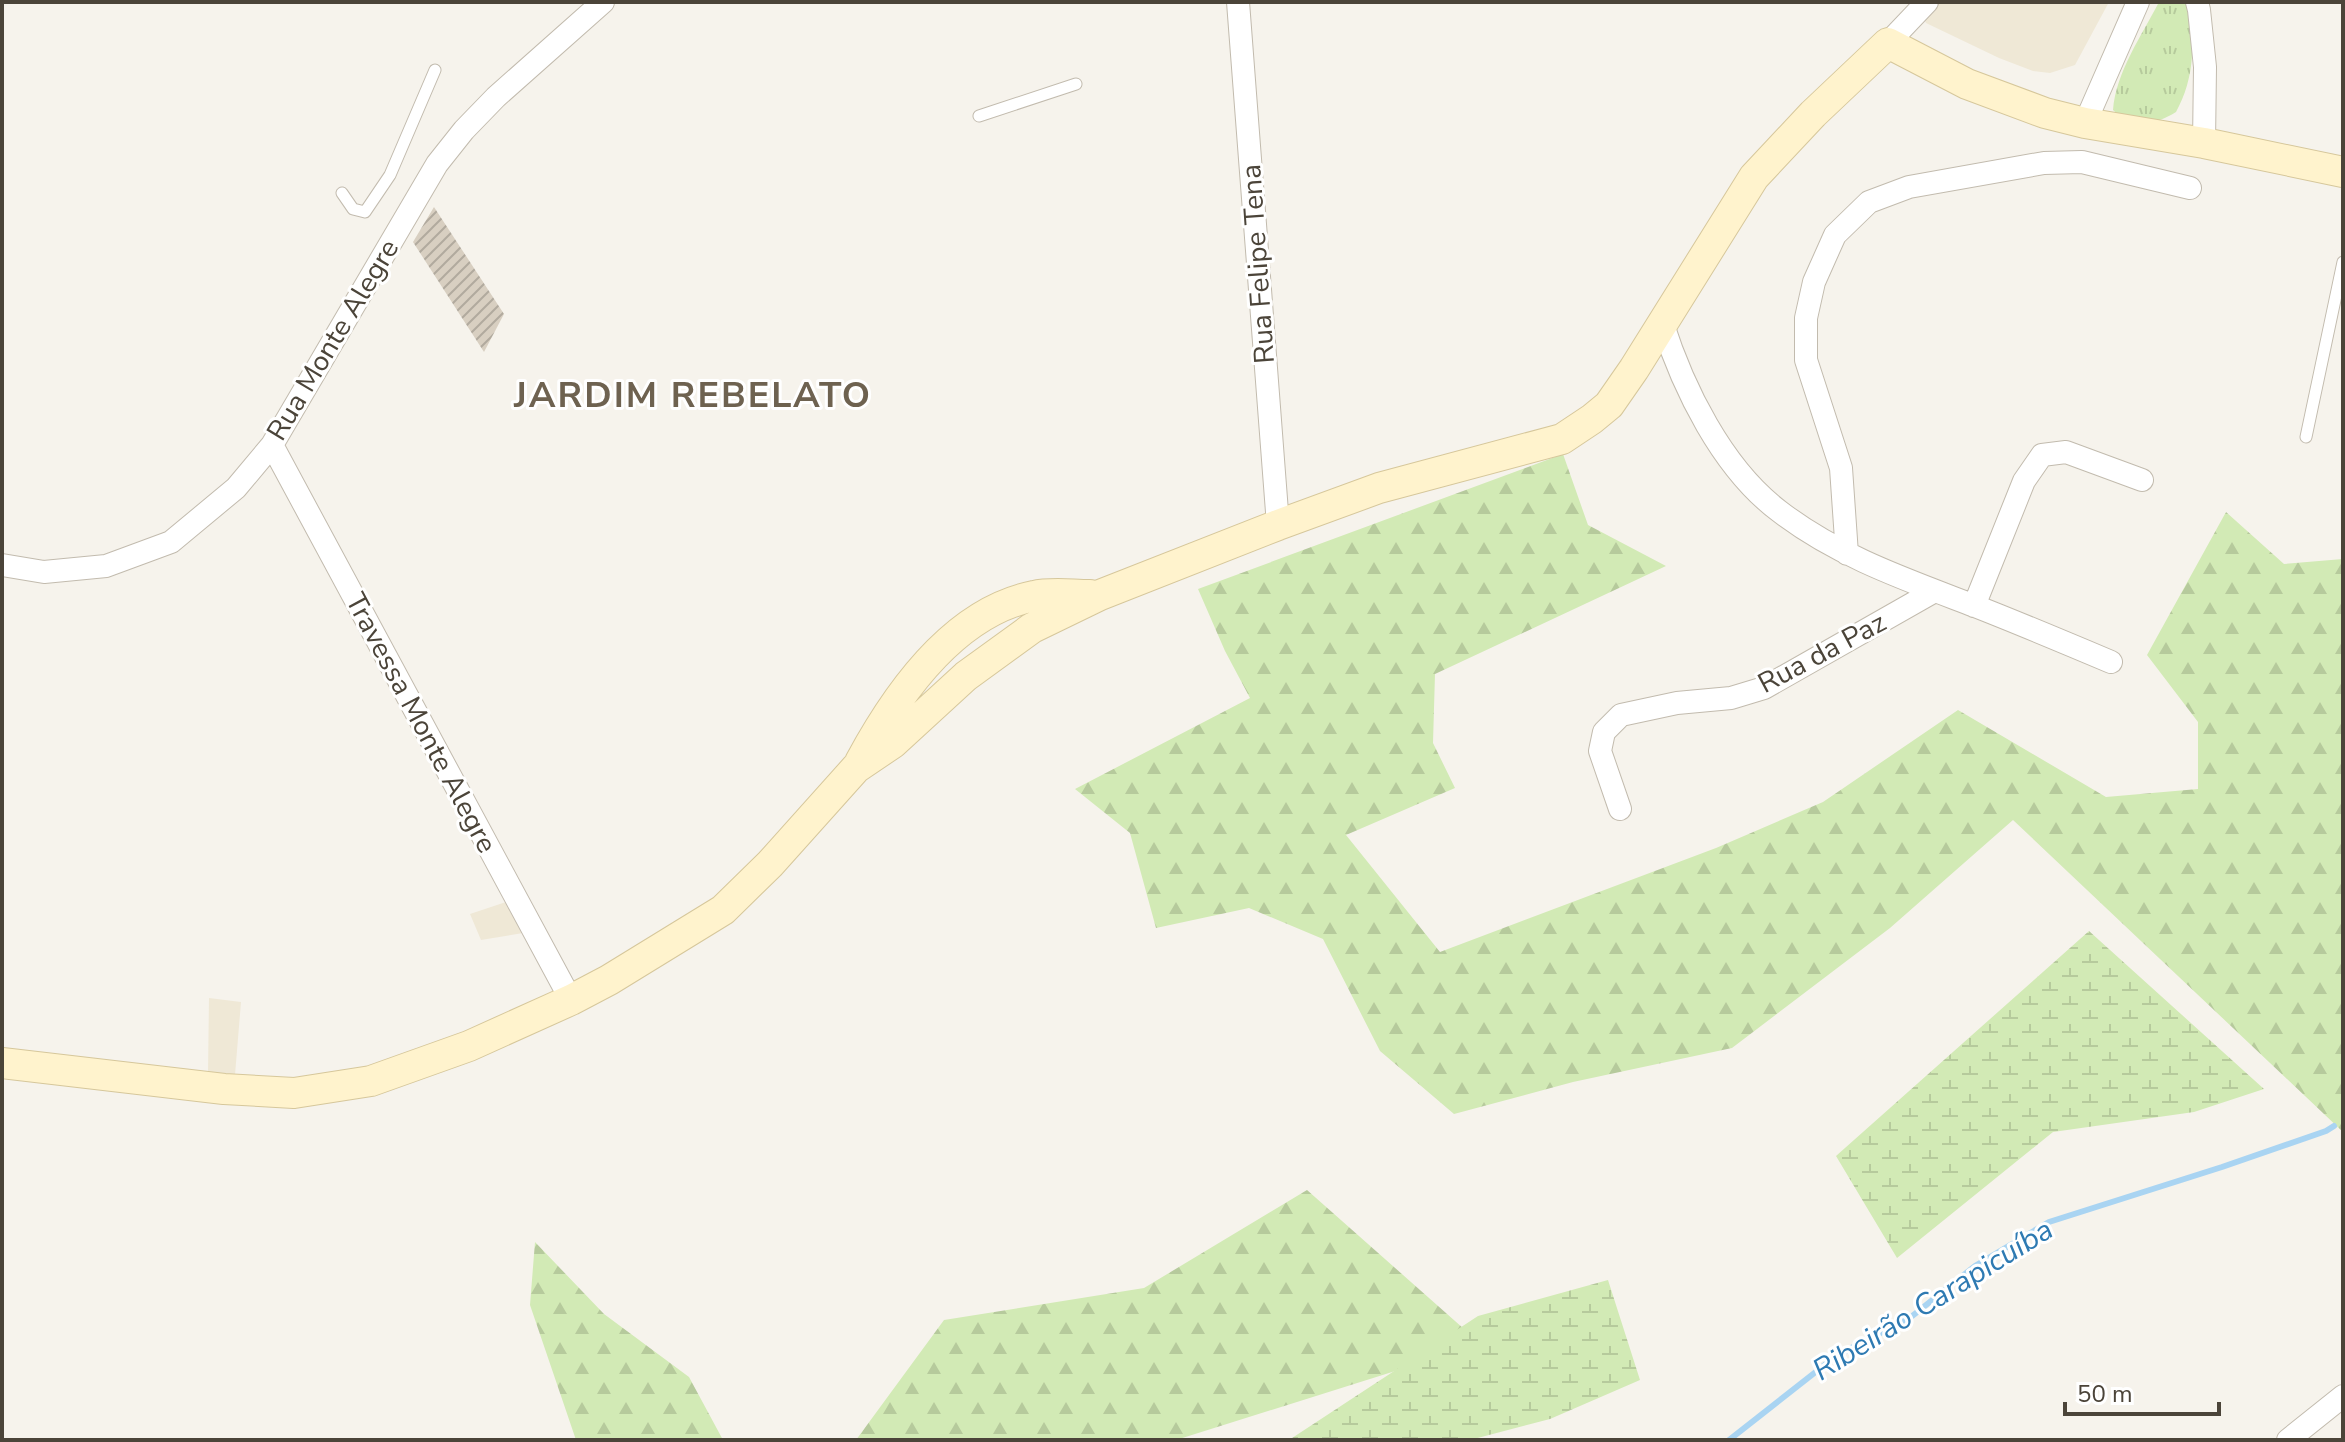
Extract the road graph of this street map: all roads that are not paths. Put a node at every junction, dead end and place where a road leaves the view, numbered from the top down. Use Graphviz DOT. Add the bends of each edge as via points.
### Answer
graph roads {
  1 [pos="603,2"];
  2 [pos="1238,2"];
  3 [pos="1927,2"];
  4 [pos="2138,2"];
  5 [pos="2197,2"];
  6 [pos="1888,43"];
  7 [pos="435,70"];
  8 [pos="1076,84"];
  9 [pos="979,116"];
  10 [pos="2085,123"];
  11 [pos="2204,143"];
  12 [pos="2343,172"];
  13 [pos="2190,188"];
  14 [pos="342,193"];
  15 [pos="2343,262"];
  16 [pos="1662,322"];
  17 [pos="2306,437"];
  18 [pos="272,445"];
  19 [pos="2142,480"];
  20 [pos="1278,525"];
  21 [pos="1847,554"];
  22 [pos="2,565"];
  23 [pos="1933,592"];
  24 [pos="1974,606"];
  25 [pos="2111,662"];
  26 [pos="1620,809"];
  27 [pos="571,1000"];
  28 [pos="2,1063"];
  29 [pos="2343,1396"];
  30 [pos="2288,1440"];
  1 -- 18 [label="street, Rua Monte Alegre" via="496,97 437,164"];
  2 -- 20 [label="street, Rua Felipe Tena"];
  3 -- 6 [label="street"];
  4 -- 10 [label="street"];
  5 -- 11 [label="street" via="2205,67"];
  6 -- 10 [label="street" via="1967,84"];
  6 -- 16 [label="street" via="1754,177"];
  7 -- 14 [label="lane" via="390,175 365,212 353,209"];
  8 -- 9 [label="lane"];
  10 -- 11 [label="street"];
  11 -- 12 [label="street"];
  13 -- 21 [label="street" via="2082,162 2044,163 1909,187 1869,202 1835,235 1814,282 1806,318 1806,360 1841,468"];
  15 -- 17 [label="lane"];
  16 -- 20 [label="street" via="1609,405 1562,439 1379,488"];
  16 -- 21 [label="street" via="1701,415 1741,474 1777,510"];
  18 -- 22 [label="street, Rua Monte Alegre" via="236,488 171,542 106,566 44,572"];
  18 -- 27 [label="street, Travessa Monte Alegre"];
  19 -- 24 [label="street" via="2066,452 2042,455 2024,481"];
  20 -- 27 [label="street" via="1100,595 1035,595 969,625 911,681 856,768 723,910"];
  21 -- 23 [label="street"];
  23 -- 24 [label="street"];
  23 -- 26 [label="street, Rua da Paz" via="1764,688 1621,715 1604,732 1600,751"];
  24 -- 25 [label="street"];
  27 -- 28 [label="street" via="469,1046 371,1081 294,1093"];
  29 -- 30 [label="street"];
}
